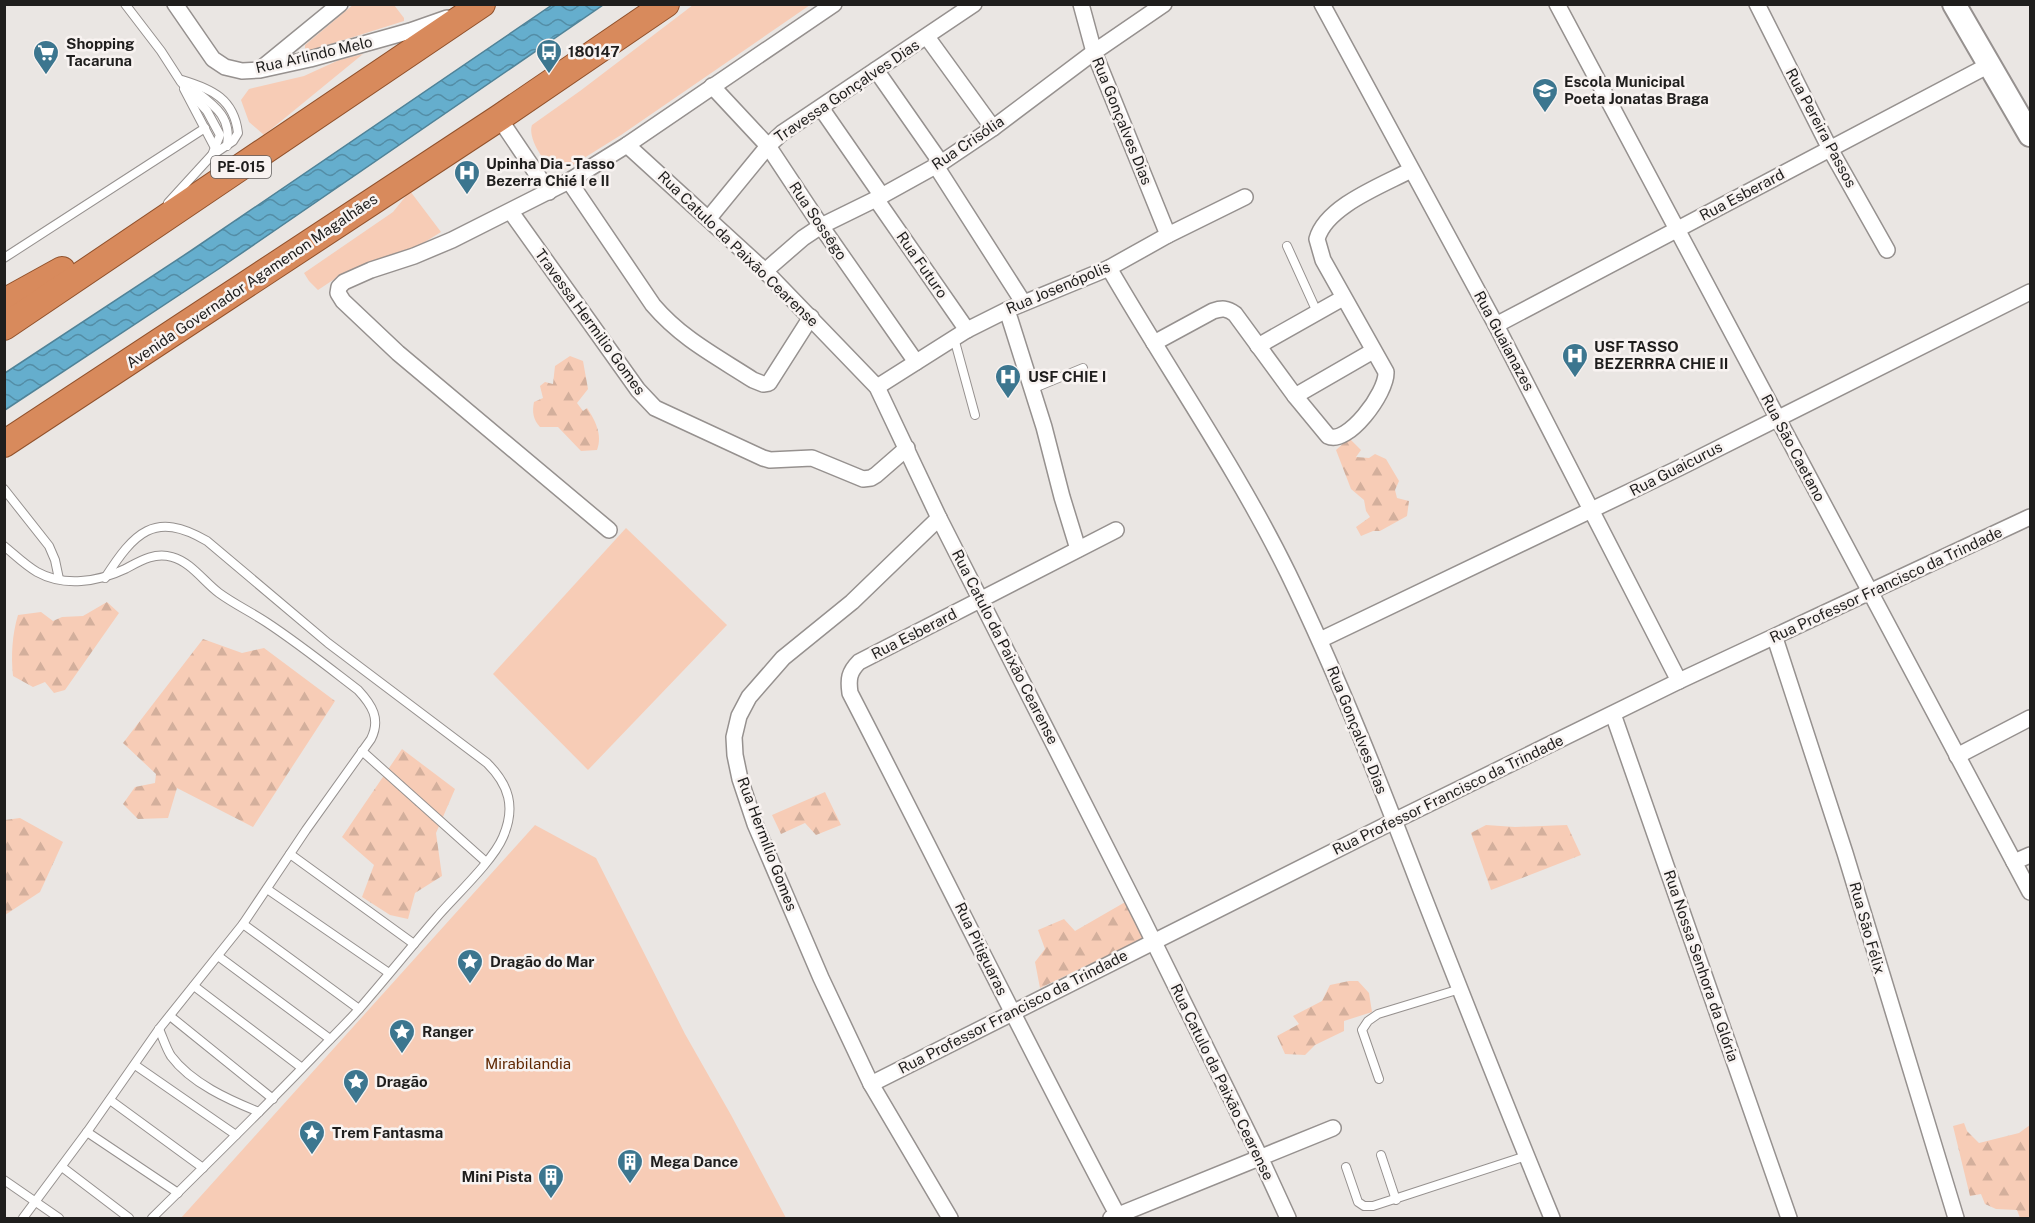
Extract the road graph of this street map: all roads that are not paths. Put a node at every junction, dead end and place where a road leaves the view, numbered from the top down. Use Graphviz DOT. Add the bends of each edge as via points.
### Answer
graph roads {
  1 [pos="125,4"];
  2 [pos="175,4"];
  3 [pos="340,4"];
  4 [pos="666,4"];
  5 [pos="834,4"];
  6 [pos="974,4"];
  7 [pos="1081,4"];
  8 [pos="1164,4"];
  9 [pos="1322,4"];
  10 [pos="1557,4"];
  11 [pos="1757,4"];
  12 [pos="1954,4"];
  13 [pos="480,6"];
  14 [pos="927,37"];
  15 [pos="1094,52"];
  16 [pos="1989,65"];
  17 [pos="260,70"];
  18 [pos="876,70"];
  19 [pos="180,80"];
  20 [pos="712,86"];
  21 [pos="821,108"];
  22 [pos="499,118"];
  23 [pos="205,128"];
  24 [pos="993,128"];
  25 [pos="2029,130"];
  26 [pos="627,145"];
  27 [pos="227,146"];
  28 [pos="768,146"];
  29 [pos="215,148"];
  30 [pos="1830,149"];
  31 [pos="211,156"];
  32 [pos="938,165"];
  33 [pos="1411,170"];
  34 [pos="569,181"];
  35 [pos="549,192"];
  36 [pos="879,197"];
  37 [pos="1245,198"];
  38 [pos="511,212"];
  39 [pos="709,218"];
  40 [pos="821,226"];
  41 [pos="1677,229"];
  42 [pos="1168,235"];
  43 [pos="133,240"];
  44 [pos="1287,246"];
  45 [pos="1887,250"];
  46 [pos="4,258"];
  47 [pos="1109,268"];
  48 [pos="765,271"];
  49 [pos="2031,292"];
  50 [pos="1343,298"];
  51 [pos="4,302"];
  52 [pos="1023,302"];
  53 [pos="1006,310"];
  54 [pos="1317,312"];
  55 [pos="811,317"];
  56 [pos="1496,324"];
  57 [pos="4,327"];
  58 [pos="967,330"];
  59 [pos="954,338"];
  60 [pos="1154,343"];
  61 [pos="1258,345"];
  62 [pos="1373,351"];
  63 [pos="916,362"];
  64 [pos="1083,368"];
  65 [pos="877,387"];
  66 [pos="1032,389"];
  67 [pos="1294,396"];
  68 [pos="975,415"];
  69 [pos="1777,418"];
  70 [pos="4,444"];
  71 [pos="907,448"];
  72 [pos="4,489"];
  73 [pos="1593,511"];
  74 [pos="2031,517"];
  75 [pos="939,518"];
  76 [pos="609,530"];
  77 [pos="1116,530"];
  78 [pos="4,546"];
  79 [pos="1078,549"];
  80 [pos="105,578"];
  81 [pos="59,579"];
  82 [pos="1869,592"];
  83 [pos="981,600"];
  84 [pos="1775,638"];
  85 [pos="1320,640"];
  86 [pos="848,680"];
  87 [pos="1679,681"];
  88 [pos="1613,714"];
  89 [pos="2031,718"];
  90 [pos="362,751"];
  91 [pos="1956,756"];
  92 [pos="1394,821"];
  93 [pos="290,854"];
  94 [pos="2031,855"];
  95 [pos="486,862"];
  96 [pos="2014,862"];
  97 [pos="267,889"];
  98 [pos="2031,892"];
  99 [pos="243,924"];
  100 [pos="1154,941"];
  101 [pos="414,944"];
  102 [pos="218,956"];
  103 [pos="389,973"];
  104 [pos="194,986"];
  105 [pos="1460,989"];
  106 [pos="359,1009"];
  107 [pos="1012,1012"];
  108 [pos="170,1016"];
  109 [pos="159,1029"];
  110 [pos="330,1039"];
  111 [pos="135,1065"];
  112 [pos="302,1068"];
  113 [pos="1379,1079"];
  114 [pos="871,1084"];
  115 [pos="273,1099"];
  116 [pos="110,1100"];
  117 [pos="259,1112"];
  118 [pos="1334,1128"];
  119 [pos="87,1132"];
  120 [pos="236,1136"];
  121 [pos="1381,1155"];
  122 [pos="1526,1156"];
  123 [pos="1260,1157"];
  124 [pos="62,1167"];
  125 [pos="1346,1167"];
  126 [pos="203,1168"];
  127 [pos="4,1180"];
  128 [pos="178,1193"];
  129 [pos="1396,1200"];
  130 [pos="36,1202"];
  131 [pos="1114,1217"];
  132 [pos="23,1218"];
  133 [pos="59,1218"];
  134 [pos="129,1218"];
  135 [pos="152,1218"];
  136 [pos="950,1218"];
  137 [pos="1287,1218"];
  138 [pos="1552,1218"];
  139 [pos="1789,1218"];
  140 [pos="1956,1218"];
  1 -- 19 [label="lane"];
  2 -- 17 [label="street, Rua Arlindo Melo" via="213,59 242,71"];
  3 -- 17 [label="street"];
  4 -- 22 [label="highway, Avenida Governador Agamenon Magalhães"];
  5 -- 20 [label="street"];
  6 -- 14 [label="street, Travessa Gonçalves Dias"];
  7 -- 15 [label="street, Rua Gonçalves Dias"];
  8 -- 15 [label="street, Rua Crisólia"];
  9 -- 33 [label="street, Rua Guaianazes"];
  10 -- 41 [label="street, Rua São Caetano"];
  11 -- 30 [label="street, Rua Pereira Passos"];
  12 -- 16 [label="main road"];
  13 -- 17 [label="street, Rua Arlindo Melo" via="410,31"];
  13 -- 43 [label="highway, PE-015"];
  14 -- 18 [label="street, Travessa Gonçalves Dias"];
  14 -- 24 [label="street"];
  15 -- 24 [label="street, Rua Crisólia"];
  15 -- 42 [label="street, Rua Gonçalves Dias"];
  16 -- 25 [label="main road"];
  16 -- 30 [label="street, Rua Esberard"];
  18 -- 21 [label="street, Travessa Gonçalves Dias"];
  18 -- 32 [label="street"];
  19 -- 23 [label="lane"];
  19 -- 27 [label="lane" via="219,111 228,127"];
  19 -- 27 [label="lane" via="207,90 228,104 238,133"];
  19 -- 29 [label="lane" via="215,122 220,135"];
  20 -- 26 [label="street"];
  20 -- 28 [label="street, Rua Sossêgo"];
  21 -- 28 [label="street, Travessa Gonçalves Dias"];
  21 -- 36 [label="street, Rua Futuro"];
  22 -- 35 [label="street"];
  22 -- 70 [label="highway, Avenida Governador Agamenon Magalhães"];
  23 -- 29 [label="lane"];
  23 -- 46 [label="lane"];
  24 -- 32 [label="street, Rua Crisólia"];
  26 -- 34 [label="street"];
  26 -- 39 [label="street, Rua Catulo da Paixão Cearense"];
  27 -- 31 [label="lane"];
  28 -- 39 [label="street, Travessa Gonçalves Dias"];
  28 -- 40 [label="street, Rua Sossêgo"];
  29 -- 31 [label="lane"];
  30 -- 41 [label="street, Rua Esberard"];
  30 -- 45 [label="street, Rua Pereira Passos"];
  31 -- 43 [label="lane"];
  32 -- 36 [label="street, Rua Crisólia"];
  32 -- 52 [label="street"];
  33 -- 50 [label="street" via="1344,206 1326,221 1319,233 1319,250"];
  33 -- 56 [label="street, Rua Guaianazes"];
  34 -- 35 [label="street"];
  34 -- 55 [label="street" via="668,323 760,384 769,383"];
  35 -- 38 [label="street"];
  36 -- 40 [label="street, Rua Crisólia"];
  36 -- 58 [label="street, Rua Futuro"];
  37 -- 42 [label="street, Rua Josenópolis"];
  38 -- 71 [label="street, Travessa Hermilio Gomes" via="638,390 655,408 763,458 812,458 863,479 871,478"];
  38 -- 76 [label="street" via="433,248 355,277 341,284 338,293 398,353"];
  39 -- 48 [label="street, Rua Catulo da Paixão Cearense"];
  40 -- 48 [label="street, Rua Crisólia"];
  40 -- 63 [label="street, Rua Sossêgo"];
  41 -- 56 [label="street, Rua Esberard"];
  41 -- 69 [label="street, Rua São Caetano"];
  42 -- 47 [label="street, Rua Josenópolis"];
  43 -- 51 [label="highway" via="100,248"];
  43 -- 57 [label="highway, PE-015"];
  44 -- 54 [label="lane"];
  47 -- 52 [label="street, Rua Josenópolis"];
  47 -- 60 [label="street, Rua Gonçalves Dias"];
  48 -- 55 [label="street, Rua Catulo da Paixão Cearense"];
  49 -- 69 [label="street, Rua Guaicurus"];
  50 -- 54 [label="street"];
  50 -- 62 [label="street"];
  52 -- 53 [label="street, Rua Josenópolis"];
  53 -- 58 [label="street, Rua Josenópolis"];
  53 -- 66 [label="street"];
  54 -- 61 [label="street"];
  55 -- 65 [label="street, Rua Catulo da Paixão Cearense"];
  56 -- 73 [label="street, Rua Guaianazes"];
  58 -- 59 [label="street, Rua Josenópolis"];
  59 -- 63 [label="street, Rua Josenópolis"];
  59 -- 68 [label="lane"];
  60 -- 61 [label="street" via="1223,308 1235,314"];
  60 -- 85 [label="street, Rua Gonçalves Dias" via="1239,483"];
  61 -- 67 [label="street"];
  62 -- 67 [label="street"];
  62 -- 67 [label="street" via="1386,372 1384,384 1374,406 1339,436 1328,436"];
  63 -- 65 [label="street, Rua Josenópolis"];
  64 -- 66 [label="lane"];
  65 -- 71 [label="street, Rua Catulo da Paixão Cearense"];
  66 -- 79 [label="street"];
  69 -- 73 [label="street, Rua Guaicurus"];
  69 -- 82 [label="street, Rua São Caetano"];
  71 -- 75 [label="street, Rua Catulo da Paixão Cearense"];
  72 -- 81 [label="lane" via="49,546"];
  73 -- 85 [label="street, Rua Guaicurus"];
  73 -- 87 [label="street, Rua Guaianazes"];
  74 -- 82 [label="street, Rua Professor Francisco da Trindade"];
  75 -- 83 [label="street, Rua Catulo da Paixão Cearense"];
  75 -- 114 [label="street, Rua Hermílio Gomes" via="852,602 777,665 749,697 734,737 740,779 756,824"];
  77 -- 79 [label="street, Rua Esberard"];
  78 -- 81 [label="lane" via="39,573"];
  79 -- 83 [label="street, Rua Esberard"];
  80 -- 81 [label="lane" via="88,582"];
  80 -- 90 [label="lane" via="159,555 173,557 190,567 219,593 265,621 358,690 369,702 377,723"];
  80 -- 95 [label="lane" via="124,549 155,527 190,531 207,541 321,638 499,775 510,801 508,818 503,837"];
  82 -- 84 [label="street, Rua Professor Francisco da Trindade"];
  82 -- 91 [label="street, Rua São Caetano"];
  83 -- 86 [label="street, Rua Esberard" via="859,662"];
  83 -- 100 [label="street, Rua Catulo da Paixão Cearense"];
  84 -- 87 [label="street, Rua Professor Francisco da Trindade"];
  84 -- 140 [label="street, Rua São Félix"];
  85 -- 92 [label="street, Rua Gonçalves Dias"];
  86 -- 107 [label="street, Rua Pitiguaras" via="850,693"];
  87 -- 88 [label="street, Rua Professor Francisco da Trindade"];
  88 -- 92 [label="street, Rua Professor Francisco da Trindade"];
  88 -- 139 [label="street, Rua Nossa Senhora da Glória"];
  89 -- 91 [label="street"];
  90 -- 93 [label="lane"];
  90 -- 95 [label="lane"];
  91 -- 96 [label="street, Rua São Caetano"];
  92 -- 100 [label="street, Rua Professor Francisco da Trindade"];
  92 -- 105 [label="street, Rua Gonçalves Dias"];
  93 -- 97 [label="lane"];
  93 -- 101 [label="lane"];
  94 -- 96 [label="street"];
  95 -- 101 [label="lane"];
  96 -- 98 [label="street, Rua São Caetano"];
  97 -- 99 [label="lane"];
  97 -- 103 [label="lane"];
  99 -- 102 [label="lane"];
  99 -- 106 [label="lane"];
  100 -- 107 [label="street, Rua Professor Francisco da Trindade"];
  100 -- 123 [label="street, Rua Catulo da Paixão Cearense"];
  101 -- 103 [label="lane"];
  102 -- 104 [label="lane"];
  102 -- 110 [label="lane"];
  103 -- 106 [label="lane"];
  104 -- 108 [label="lane"];
  104 -- 112 [label="lane"];
  105 -- 113 [label="lane" via="1378,1014 1368,1021 1362,1030"];
  105 -- 122 [label="street, Rua Gonçalves Dias"];
  106 -- 110 [label="lane"];
  107 -- 114 [label="street, Rua Professor Francisco da Trindade"];
  107 -- 131 [label="street, Rua Pitiguaras"];
  108 -- 109 [label="lane"];
  108 -- 115 [label="lane"];
  109 -- 111 [label="lane"];
  109 -- 117 [label="lane" via="171,1056 186,1070 223,1096"];
  110 -- 112 [label="lane"];
  111 -- 116 [label="lane"];
  111 -- 120 [label="lane"];
  112 -- 115 [label="lane"];
  114 -- 136 [label="street, Rua Hermílio Gomes"];
  115 -- 117 [label="lane"];
  116 -- 119 [label="lane"];
  116 -- 126 [label="lane"];
  117 -- 120 [label="lane"];
  118 -- 123 [label="street"];
  119 -- 124 [label="lane"];
  119 -- 128 [label="lane"];
  120 -- 126 [label="lane"];
  121 -- 129 [label="lane"];
  122 -- 129 [label="lane"];
  122 -- 138 [label="street, Rua Gonçalves Dias"];
  123 -- 131 [label="street"];
  123 -- 137 [label="street, Rua Catulo da Paixão Cearense"];
  124 -- 130 [label="lane"];
  124 -- 134 [label="lane"];
  125 -- 129 [label="lane" via="1358,1202 1364,1206"];
  126 -- 128 [label="lane"];
  127 -- 130 [label="lane"];
  128 -- 135 [label="lane"];
  130 -- 132 [label="lane"];
  130 -- 133 [label="lane"];
}
